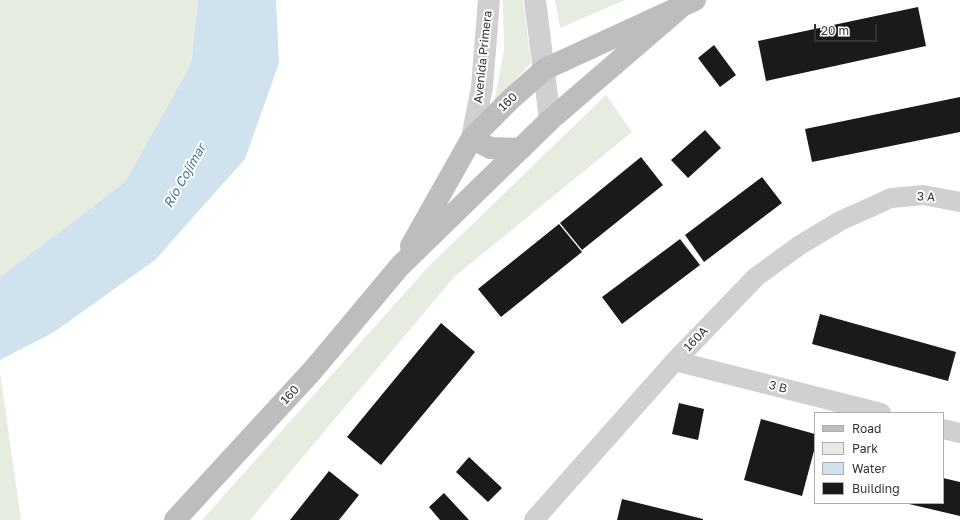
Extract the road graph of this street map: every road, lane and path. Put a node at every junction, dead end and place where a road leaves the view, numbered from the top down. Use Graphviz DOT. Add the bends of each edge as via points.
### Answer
graph roads {
  1 [pos="489,0"];
  2 [pos="535,0"];
  3 [pos="688,4"];
  4 [pos="544,69"];
  5 [pos="550,120"];
  6 [pos="472,138"];
  7 [pos="521,149"];
  8 [pos="891,198"];
  9 [pos="960,202"];
  10 [pos="400,266"];
  11 [pos="675,361"];
  12 [pos="877,412"];
  13 [pos="944,429"];
  14 [pos="960,433"];
  15 [pos="175,520"];
  16 [pos="534,520"];
  1 -- 6 [label="street, Avenida Primera" via="482,87"];
  2 -- 4 [label="street"];
  3 -- 4 [label="main road, 160"];
  3 -- 5 [label="main road, 160"];
  4 -- 5 [label="street"];
  4 -- 6 [label="main road, 160"];
  5 -- 7 [label="main road, 160"];
  6 -- 7 [label="main road" via="490,148"];
  6 -- 10 [label="main road, 160"];
  7 -- 10 [label="main road, 160"];
  8 -- 9 [label="street, 3 A" via="923,195"];
  8 -- 11 [label="street, 160A" via="840,221 800,245 756,277"];
  10 -- 15 [label="main road, 160" via="313,370"];
  11 -- 12 [label="street, 3 B"];
  11 -- 16 [label="street, 160A"];
  13 -- 14 [label="street"];
}
